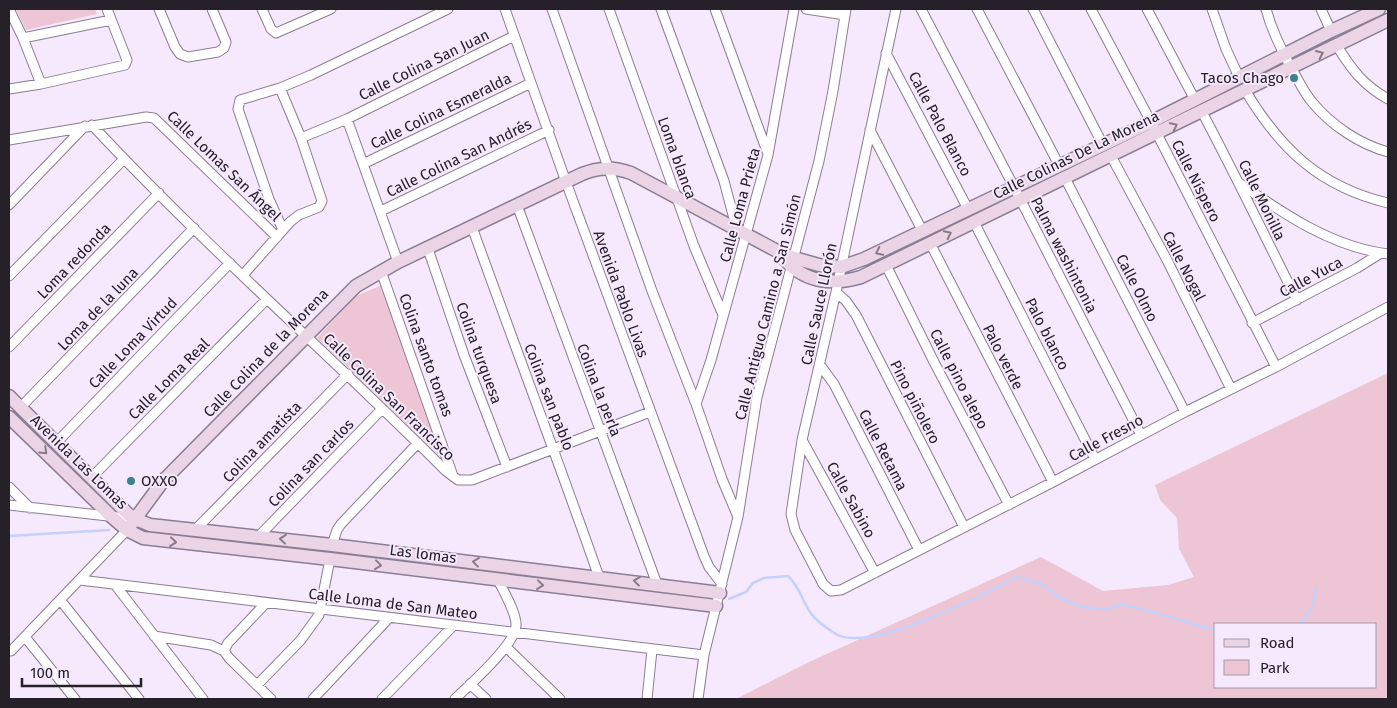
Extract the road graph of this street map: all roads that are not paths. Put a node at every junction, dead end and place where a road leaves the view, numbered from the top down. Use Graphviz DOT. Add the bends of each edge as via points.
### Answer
graph roads {
  1 [pos="9,9"];
  2 [pos="107,9"];
  3 [pos="159,9"];
  4 [pos="212,9"];
  5 [pos="262,9"];
  6 [pos="331,9"];
  7 [pos="448,9"];
  8 [pos="505,9"];
  9 [pos="552,9"];
  10 [pos="609,9"];
  11 [pos="661,9"];
  12 [pos="715,9"];
  13 [pos="794,9"];
  14 [pos="806,9"];
  15 [pos="896,9"];
  16 [pos="920,9"];
  17 [pos="977,9"];
  18 [pos="1034,9"];
  19 [pos="1091,9"];
  20 [pos="1147,9"];
  21 [pos="1211,9"];
  22 [pos="1266,9"];
  23 [pos="1321,9"];
  24 [pos="1378,9"];
  25 [pos="315,12"];
  26 [pos="846,12"];
  27 [pos="111,20"];
  28 [pos="1388,20"];
  29 [pos="1331,31"];
  30 [pos="514,36"];
  31 [pos="23,38"];
  32 [pos="1337,46"];
  33 [pos="886,53"];
  34 [pos="1285,55"];
  35 [pos="1291,67"];
  36 [pos="1239,77"];
  37 [pos="531,83"];
  38 [pos="41,84"];
  39 [pos="280,88"];
  40 [pos="9,89"];
  41 [pos="1245,90"];
  42 [pos="1388,99"];
  43 [pos="1194,100"];
  44 [pos="1202,112"];
  45 [pos="347,119"];
  46 [pos="1151,122"];
  47 [pos="89,126"];
  48 [pos="549,130"];
  49 [pos="870,130"];
  50 [pos="1157,134"];
  51 [pos="301,138"];
  52 [pos="9,140"];
  53 [pos="1103,144"];
  54 [pos="1388,152"];
  55 [pos="768,155"];
  56 [pos="1111,156"];
  57 [pos="124,159"];
  58 [pos="363,164"];
  59 [pos="1059,165"];
  60 [pos="609,167"];
  61 [pos="1064,178"];
  62 [pos="566,182"];
  63 [pos="1240,183"];
  64 [pos="1014,187"];
  65 [pos="159,193"];
  66 [pos="676,197"];
  67 [pos="1020,199"];
  68 [pos="1388,203"];
  69 [pos="9,205"];
  70 [pos="517,205"];
  71 [pos="968,209"];
  72 [pos="380,211"];
  73 [pos="974,222"];
  74 [pos="472,227"];
  75 [pos="194,228"];
  76 [pos="922,230"];
  77 [pos="742,232"];
  78 [pos="280,233"];
  79 [pos="930,243"];
  80 [pos="428,249"];
  81 [pos="1385,253"];
  82 [pos="398,262"];
  83 [pos="792,262"];
  84 [pos="230,263"];
  85 [pos="886,265"];
  86 [pos="841,267"];
  87 [pos="381,271"];
  88 [pos="243,275"];
  89 [pos="9,276"];
  90 [pos="837,287"];
  91 [pos="267,299"];
  92 [pos="1297,300"];
  93 [pos="1388,307"];
  94 [pos="723,315"];
  95 [pos="1252,323"];
  96 [pos="306,336"];
  97 [pos="9,347"];
  98 [pos="820,365"];
  99 [pos="1276,367"];
  100 [pos="348,374"];
  101 [pos="1230,389"];
  102 [pos="9,396"];
  103 [pos="696,404"];
  104 [pos="20,408"];
  105 [pos="382,410"];
  106 [pos="650,412"];
  107 [pos="1185,412"];
  108 [pos="9,417"];
  109 [pos="600,432"];
  110 [pos="1141,435"];
  111 [pos="802,440"];
  112 [pos="56,443"];
  113 [pos="418,443"];
  114 [pos="554,450"];
  115 [pos="1095,459"];
  116 [pos="507,467"];
  117 [pos="453,477"];
  118 [pos="91,478"];
  119 [pos="1053,482"];
  120 [pos="9,488"];
  121 [pos="9,505"];
  122 [pos="1009,505"];
  123 [pos="30,508"];
  124 [pos="112,517"];
  125 [pos="738,517"];
  126 [pos="135,519"];
  127 [pos="964,527"];
  128 [pos="196,529"];
  129 [pos="127,530"];
  130 [pos="258,536"];
  131 [pos="332,545"];
  132 [pos="919,550"];
  133 [pos="330,559"];
  134 [pos="875,573"];
  135 [pos="599,577"];
  136 [pos="80,580"];
  137 [pos="498,580"];
  138 [pos="657,584"];
  139 [pos="116,586"];
  140 [pos="721,588"];
  141 [pos="835,592"];
  142 [pos="61,601"];
  143 [pos="266,603"];
  144 [pos="716,606"];
  145 [pos="321,609"];
  146 [pos="389,618"];
  147 [pos="453,626"];
  148 [pos="515,633"];
  149 [pos="154,636"];
  150 [pos="26,637"];
  151 [pos="506,647"];
  152 [pos="652,650"];
  153 [pos="11,651"];
  154 [pos="224,651"];
  155 [pos="704,655"];
  156 [pos="470,684"];
  157 [pos="257,686"];
  158 [pos="74,699"];
  159 [pos="139,699"];
  160 [pos="203,699"];
  161 [pos="271,699"];
  162 [pos="313,699"];
  163 [pos="382,699"];
  164 [pos="455,699"];
  165 [pos="486,699"];
  166 [pos="560,699"];
  167 [pos="647,699"];
  168 [pos="698,699"];
  1 -- 31 [label="street"];
  2 -- 27 [label="street"];
  3 -- 4 [label="street" via="177,51 188,57 224,48 226,42"];
  5 -- 25 [label="street" via="276,33"];
  6 -- 25 [label="street"];
  7 -- 39 [label="street"];
  8 -- 30 [label="street, Avenida Pablo Livas"];
  9 -- 60 [label="street, Avenida Pablo Livas"];
  10 -- 66 [label="street, Loma blanca"];
  11 -- 77 [label="street"];
  12 -- 55 [label="street"];
  13 -- 55 [label="street, Calle Loma Prieta"];
  14 -- 26 [label="street"];
  15 -- 33 [label="street, Calle Sauce Llorón"];
  16 -- 64 [label="street, Palma washintonia"];
  17 -- 59 [label="street"];
  18 -- 53 [label="street"];
  19 -- 46 [label="street, Calle Níspero"];
  20 -- 43 [label="street"];
  21 -- 36 [label="street"];
  22 -- 34 [label="street"];
  23 -- 29 [label="street"];
  24 -- 29 [label="street, Calle Colinas De La Morena"];
  26 -- 83 [label="street, Calle Antiguo Camino a San Simón" via="819,161"];
  27 -- 31 [label="street"];
  27 -- 38 [label="street" via="127,60 125,66"];
  28 -- 32 [label="street, Calle Colinas De La Morena"];
  29 -- 34 [label="street, Calle Colinas De La Morena"];
  30 -- 37 [label="street, Avenida Pablo Livas"];
  30 -- 45 [label="street, Calle Colina San Juan"];
  31 -- 38 [label="street"];
  35 -- 32 [label="street, Calle Colinas De La Morena, one-way"];
  32 -- 42 [label="street" via="1362,80"];
  33 -- 49 [label="street, Calle Sauce Llorón"];
  33 -- 71 [label="street, Calle Palo Blanco"];
  34 -- 35 [label="street"];
  34 -- 36 [label="street, Calle Colinas De La Morena"];
  35 -- 41 [label="street, Calle Colinas De La Morena"];
  35 -- 54 [label="street" via="1311,101 1335,125"];
  36 -- 43 [label="street, Calle Colinas De La Morena"];
  37 -- 48 [label="street, Avenida Pablo Livas"];
  37 -- 58 [label="street, Calle Colina Esmeralda"];
  38 -- 40 [label="street"];
  39 -- 51 [label="street"];
  39 -- 78 [label="street" via="244,98 238,106"];
  41 -- 44 [label="street, Calle Colinas De La Morena"];
  41 -- 68 [label="street" via="1270,129 1302,162 1344,188"];
  43 -- 46 [label="street, Calle Colinas De La Morena"];
  50 -- 44 [label="street, Calle Colinas De La Morena, one-way"];
  44 -- 63 [label="street, Calle Monilla"];
  45 -- 51 [label="street, Calle Colina San Juan"];
  45 -- 58 [label="street, Calle Colina San Juan"];
  46 -- 50 [label="street, Calle Níspero"];
  46 -- 53 [label="street, Calle Colinas De La Morena"];
  47 -- 52 [label="street"];
  47 -- 57 [label="street, Calle Colina San Francisco"];
  47 -- 69 [label="street"];
  47 -- 78 [label="street, Calle Lomas San Ángel" via="151,117 159,121"];
  48 -- 62 [label="street, Avenida Pablo Livas"];
  48 -- 72 [label="street, Calle Colina San Andrés"];
  49 -- 76 [label="street"];
  49 -- 86 [label="street, Calle Sauce Llorón"];
  50 -- 56 [label="street, Calle Colinas De La Morena"];
  50 -- 95 [label="street, Calle Níspero"];
  51 -- 78 [label="street" via="322,201 318,207 294,218"];
  53 -- 59 [label="street, Calle Colinas De La Morena"];
  55 -- 77 [label="street, Calle Loma Prieta"];
  56 -- 61 [label="street, Calle Colinas De La Morena"];
  56 -- 101 [label="street, Calle Nogal" via="1167,260"];
  57 -- 65 [label="street, Calle Colina San Francisco"];
  57 -- 89 [label="street"];
  58 -- 72 [label="street, Calle Colina San Juan"];
  59 -- 64 [label="street, Calle Colinas De La Morena"];
  60 -- 62 [label="street, Calle Colina de la Morena"];
  60 -- 66 [label="street, Calle Colinas De La Morena" via="631,173"];
  60 -- 103 [label="street, Avenida Pablo Livas"];
  61 -- 67 [label="street, Calle Colinas De La Morena"];
  61 -- 107 [label="street, Calle Olmo"];
  62 -- 70 [label="street, Calle Colina de la Morena"];
  62 -- 106 [label="street, Avenida Pablo Livas"];
  63 -- 81 [label="street" via="1315,230 1358,249"];
  63 -- 92 [label="street, Calle Monilla"];
  64 -- 67 [label="street, Palma washintonia"];
  64 -- 71 [label="street, Calle Colinas De La Morena"];
  65 -- 75 [label="street, Calle Colina San Francisco"];
  65 -- 97 [label="street, Loma redonda"];
  66 -- 77 [label="street, Calle Colinas De La Morena"];
  66 -- 94 [label="street, Loma blanca"];
  67 -- 73 [label="street, Calle Colinas De La Morena"];
  67 -- 110 [label="street, Palma washintonia"];
  70 -- 74 [label="street, Calle Colina de la Morena"];
  70 -- 109 [label="street, Colina la perla"];
  71 -- 76 [label="street, Calle Colinas De La Morena"];
  72 -- 82 [label="street, Calle Colina San Juan"];
  79 -- 73 [label="street, Calle Colinas De La Morena, one-way"];
  73 -- 115 [label="street, Palo blanco"];
  74 -- 80 [label="street, Calle Colina de la Morena"];
  74 -- 114 [label="street, Colina san pablo"];
  75 -- 84 [label="street, Calle Colina San Francisco"];
  75 -- 104 [label="street, Loma de la luna"];
  76 -- 86 [label="street, Calle Colinas De La Morena, one-way"];
  77 -- 83 [label="street, Calle Colinas De La Morena"];
  77 -- 94 [label="street, Calle Loma Prieta"];
  78 -- 88 [label="street, Calle Lomas San Ángel"];
  79 -- 85 [label="street, Calle Colinas De La Morena"];
  79 -- 119 [label="street, Palo verde"];
  80 -- 82 [label="street, Calle Colina de la Morena"];
  80 -- 116 [label="street, Colina turquesa"];
  81 -- 92 [label="street, Calle Yuca"];
  82 -- 87 [label="street, Calle Colina de la Morena"];
  83 -- 86 [label="street, Calle Colinas De La Morena"];
  83 -- 90 [label="street, Calle Colinas De La Morena" via="811,278"];
  83 -- 125 [label="street, Calle Antiguo Camino a San Simón" via="757,397"];
  84 -- 88 [label="street, Calle Colina San Francisco"];
  84 -- 112 [label="street, Calle Loma Virtud"];
  85 -- 90 [label="street, Calle Colinas De La Morena"];
  85 -- 122 [label="street, Calle pino alepo"];
  86 -- 90 [label="street, Calle Sauce Llorón"];
  87 -- 96 [label="street, Calle Colina de la Morena" via="356,286"];
  87 -- 117 [label="street, Colina santo tomas"];
  88 -- 91 [label="street, Calle Colina San Francisco"];
  90 -- 98 [label="street, Calle Sauce Llorón"];
  90 -- 127 [label="street, Pino piñolero" via="856,315"];
  91 -- 96 [label="street, Calle Colina San Francisco"];
  91 -- 118 [label="street, Calle Loma Real"];
  92 -- 95 [label="street, Calle Yuca"];
  93 -- 99 [label="street, Calle Fresno"];
  94 -- 103 [label="street, Calle Loma Prieta"];
  95 -- 99 [label="street, Calle Níspero"];
  96 -- 100 [label="street, Calle Colina San Francisco"];
  96 -- 126 [label="street, Calle Colina de la Morena" via="163,481"];
  98 -- 111 [label="street, Calle Sauce Llorón"];
  98 -- 132 [label="street, Calle Retama" via="837,390"];
  99 -- 101 [label="street, Calle Fresno"];
  100 -- 105 [label="street, Calle Colina San Francisco"];
  100 -- 128 [label="street, Colina amatista"];
  101 -- 107 [label="street, Calle Fresno"];
  102 -- 104 [label="street, Avenida Las Lomas"];
  103 -- 125 [label="street, Avenida Pablo Livas"];
  104 -- 112 [label="street, Avenida Las Lomas"];
  105 -- 113 [label="street, Calle Colina San Francisco"];
  105 -- 130 [label="street, Colina san carlos"];
  106 -- 109 [label="street, Calle Colina San Francisco"];
  106 -- 140 [label="street, Avenida Pablo Livas" via="704,556"];
  107 -- 110 [label="street, Calle Fresno"];
  108 -- 124 [label="street, Avenida Las Lomas, one-way"];
  109 -- 114 [label="street, Calle Colina San Francisco"];
  109 -- 138 [label="street, Colina la perla"];
  110 -- 115 [label="street, Calle Fresno"];
  111 -- 134 [label="street, Calle Sabino"];
  111 -- 141 [label="street, Calle Sauce Llorón" via="792,522 823,584"];
  112 -- 118 [label="street, Avenida Las Lomas"];
  113 -- 117 [label="street, Calle Colina San Francisco"];
  113 -- 131 [label="street" via="341,524"];
  114 -- 116 [label="street, Calle Colina San Francisco"];
  114 -- 135 [label="street, Colina san pablo"];
  115 -- 119 [label="street, Calle Fresno"];
  116 -- 117 [label="street, Calle Colina San Francisco" via="472,480"];
  118 -- 126 [label="street, Avenida Las Lomas"];
  119 -- 122 [label="street, Calle Fresno"];
  120 -- 123 [label="street"];
  121 -- 123 [label="street"];
  122 -- 127 [label="street, Calle Fresno"];
  123 -- 124 [label="street"];
  124 -- 126 [label="street"];
  124 -- 129 [label="street, Avenida Las Lomas"];
  125 -- 140 [label="street, Calle Antiguo Camino a San Simón"];
  126 -- 128 [label="street, Las lomas" via="150,525"];
  126 -- 129 [label="street, Calle Colina de la Morena"];
  127 -- 132 [label="street, Calle Fresno"];
  128 -- 130 [label="street, Las lomas"];
  129 -- 133 [label="street, Las lomas, one-way" via="152,540"];
  129 -- 136 [label="street, Calle Colina de la Morena"];
  131 -- 130 [label="street, Las lomas, one-way"];
  135 -- 131 [label="street, Las lomas, one-way"];
  132 -- 134 [label="street, Calle Fresno"];
  133 -- 137 [label="street, Las lomas, one-way"];
  133 -- 145 [label="street"];
  134 -- 141 [label="street, Calle Fresno"];
  138 -- 135 [label="street, Las lomas, one-way"];
  136 -- 139 [label="street, Calle Loma de San Mateo"];
  136 -- 142 [label="street, Calle Colina de la Morena"];
  137 -- 144 [label="street, Las lomas, one-way"];
  137 -- 148 [label="street" via="516,620"];
  138 -- 140 [label="street, Las lomas"];
  139 -- 143 [label="street, Calle Loma de San Mateo"];
  139 -- 149 [label="street"];
  140 -- 144 [label="street, Calle Antiguo Camino a San Simón"];
  142 -- 150 [label="street, Calle Colina de la Morena"];
  142 -- 159 [label="street"];
  143 -- 145 [label="street, Calle Loma de San Mateo"];
  143 -- 154 [label="street"];
  144 -- 155 [label="street, Calle Antiguo Camino a San Simón"];
  145 -- 146 [label="street, Calle Loma de San Mateo"];
  145 -- 157 [label="street" via="309,631"];
  146 -- 147 [label="street, Calle Loma de San Mateo"];
  146 -- 162 [label="street"];
  147 -- 148 [label="street, Calle Loma de San Mateo"];
  147 -- 163 [label="street"];
  148 -- 151 [label="street"];
  148 -- 152 [label="street, Calle Loma de San Mateo"];
  149 -- 154 [label="street" via="211,645"];
  149 -- 160 [label="street"];
  150 -- 153 [label="street, Calle Colina de la Morena"];
  150 -- 158 [label="street"];
  151 -- 156 [label="street"];
  151 -- 166 [label="street"];
  152 -- 155 [label="street, Calle Loma de San Mateo"];
  152 -- 167 [label="street"];
  154 -- 157 [label="street"];
  155 -- 168 [label="street, Calle Antiguo Camino a San Simón"];
  156 -- 164 [label="street"];
  156 -- 165 [label="street"];
  157 -- 161 [label="street"];
}
